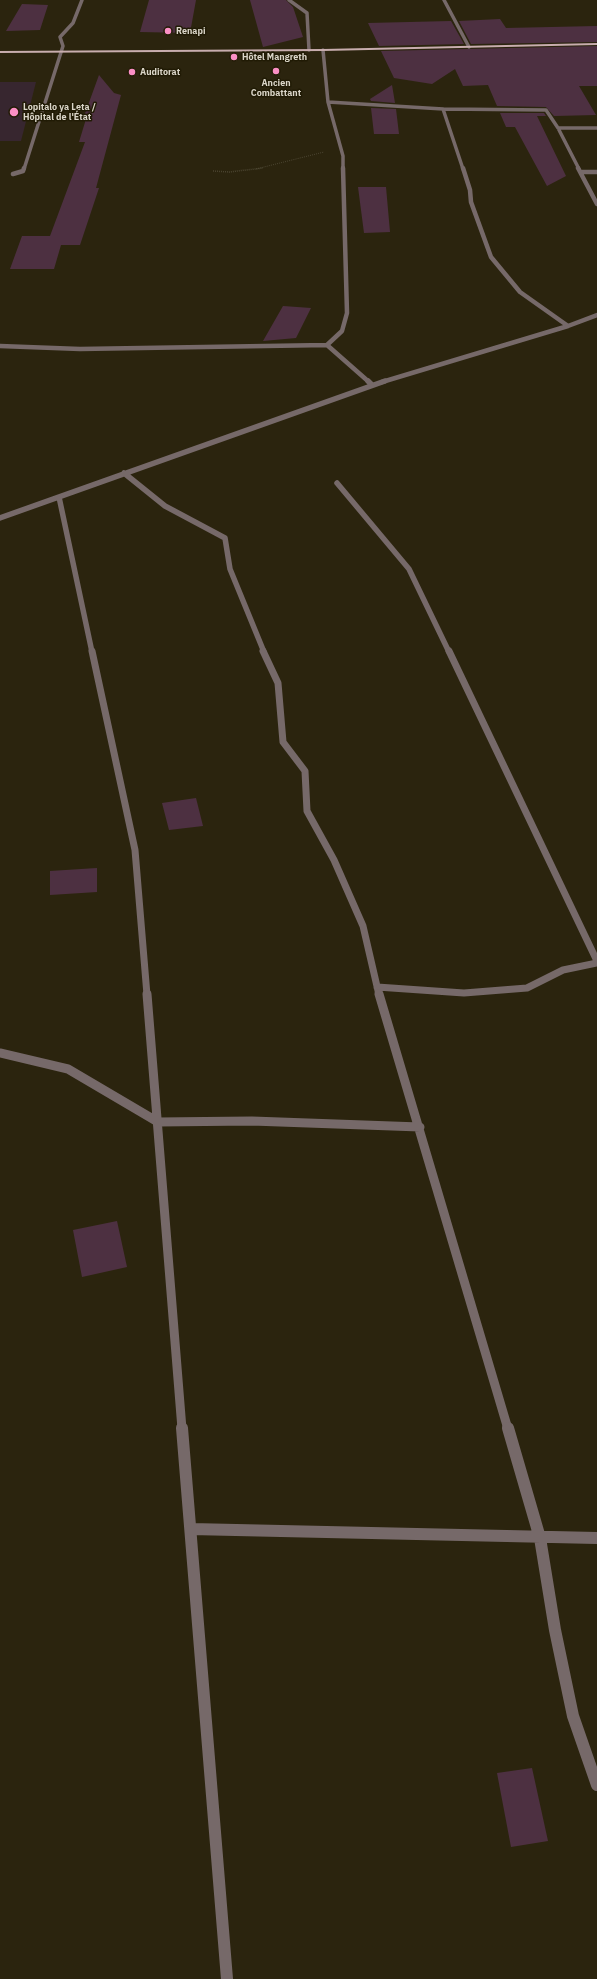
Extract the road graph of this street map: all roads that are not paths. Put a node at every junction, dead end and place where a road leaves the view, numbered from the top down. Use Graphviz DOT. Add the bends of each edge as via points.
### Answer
graph roads {
  1 [pos="82,0"];
  2 [pos="289,0"];
  3 [pos="444,0"];
  4 [pos="597,44"];
  5 [pos="469,47"];
  6 [pos="309,50"];
  7 [pos="323,50"];
  8 [pos="61,51"];
  9 [pos="0,52"];
  10 [pos="328,102"];
  11 [pos="443,109"];
  12 [pos="558,128"];
  13 [pos="597,128"];
  14 [pos="581,172"];
  15 [pos="597,172"];
  16 [pos="13,174"];
  17 [pos="597,204"];
  18 [pos="597,315"];
  19 [pos="568,326"];
  20 [pos="327,345"];
  21 [pos="0,346"];
  22 [pos="372,385"];
  23 [pos="124,473"];
  24 [pos="337,483"];
  25 [pos="59,497"];
  26 [pos="0,518"];
  27 [pos="597,962"];
  28 [pos="377,987"];
  29 [pos="0,1052"];
  30 [pos="158,1122"];
  31 [pos="420,1127"];
  32 [pos="191,1529"];
  33 [pos="540,1538"];
  34 [pos="597,1538"];
  35 [pos="597,1785"];
  36 [pos="227,1979"];
  1 -- 8 [label="street" via="73,24 60,36 63,46"];
  2 -- 6 [label="street" via="307,13"];
  3 -- 5 [label="street"];
  4 -- 5 [label="main road"];
  5 -- 7 [label="main road"];
  6 -- 7 [label="main road"];
  6 -- 8 [label="main road"];
  7 -- 10 [label="street"];
  8 -- 9 [label="main road"];
  8 -- 16 [label="street" via="23,171"];
  10 -- 11 [label="street"];
  10 -- 20 [label="street" via="342,151 347,313 342,331"];
  11 -- 12 [label="street" via="546,110"];
  11 -- 19 [label="street" via="470,190 471,202 491,257 520,292"];
  12 -- 13 [label="street"];
  12 -- 14 [label="street"];
  14 -- 15 [label="street"];
  14 -- 17 [label="street"];
  18 -- 19 [label="street"];
  19 -- 22 [label="street"];
  20 -- 21 [label="street" via="80,349"];
  20 -- 22 [label="street"];
  22 -- 23 [label="street"];
  23 -- 25 [label="street"];
  23 -- 28 [label="street" via="165,506 225,538 230,569 278,684 283,742 305,771 307,811 334,860 363,926"];
  24 -- 27 [label="street" via="409,569"];
  25 -- 26 [label="street"];
  25 -- 30 [label="street" via="135,850"];
  27 -- 28 [label="street" via="563,970 526,988 464,993"];
  28 -- 31 [label="street"];
  29 -- 30 [label="street" via="68,1069"];
  30 -- 31 [label="street" via="252,1121"];
  30 -- 32 [label="street"];
  31 -- 33 [label="street"];
  32 -- 33 [label="street"];
  32 -- 36 [label="street"];
  33 -- 34 [label="street"];
  33 -- 35 [label="street" via="555,1630 573,1716"];
}
